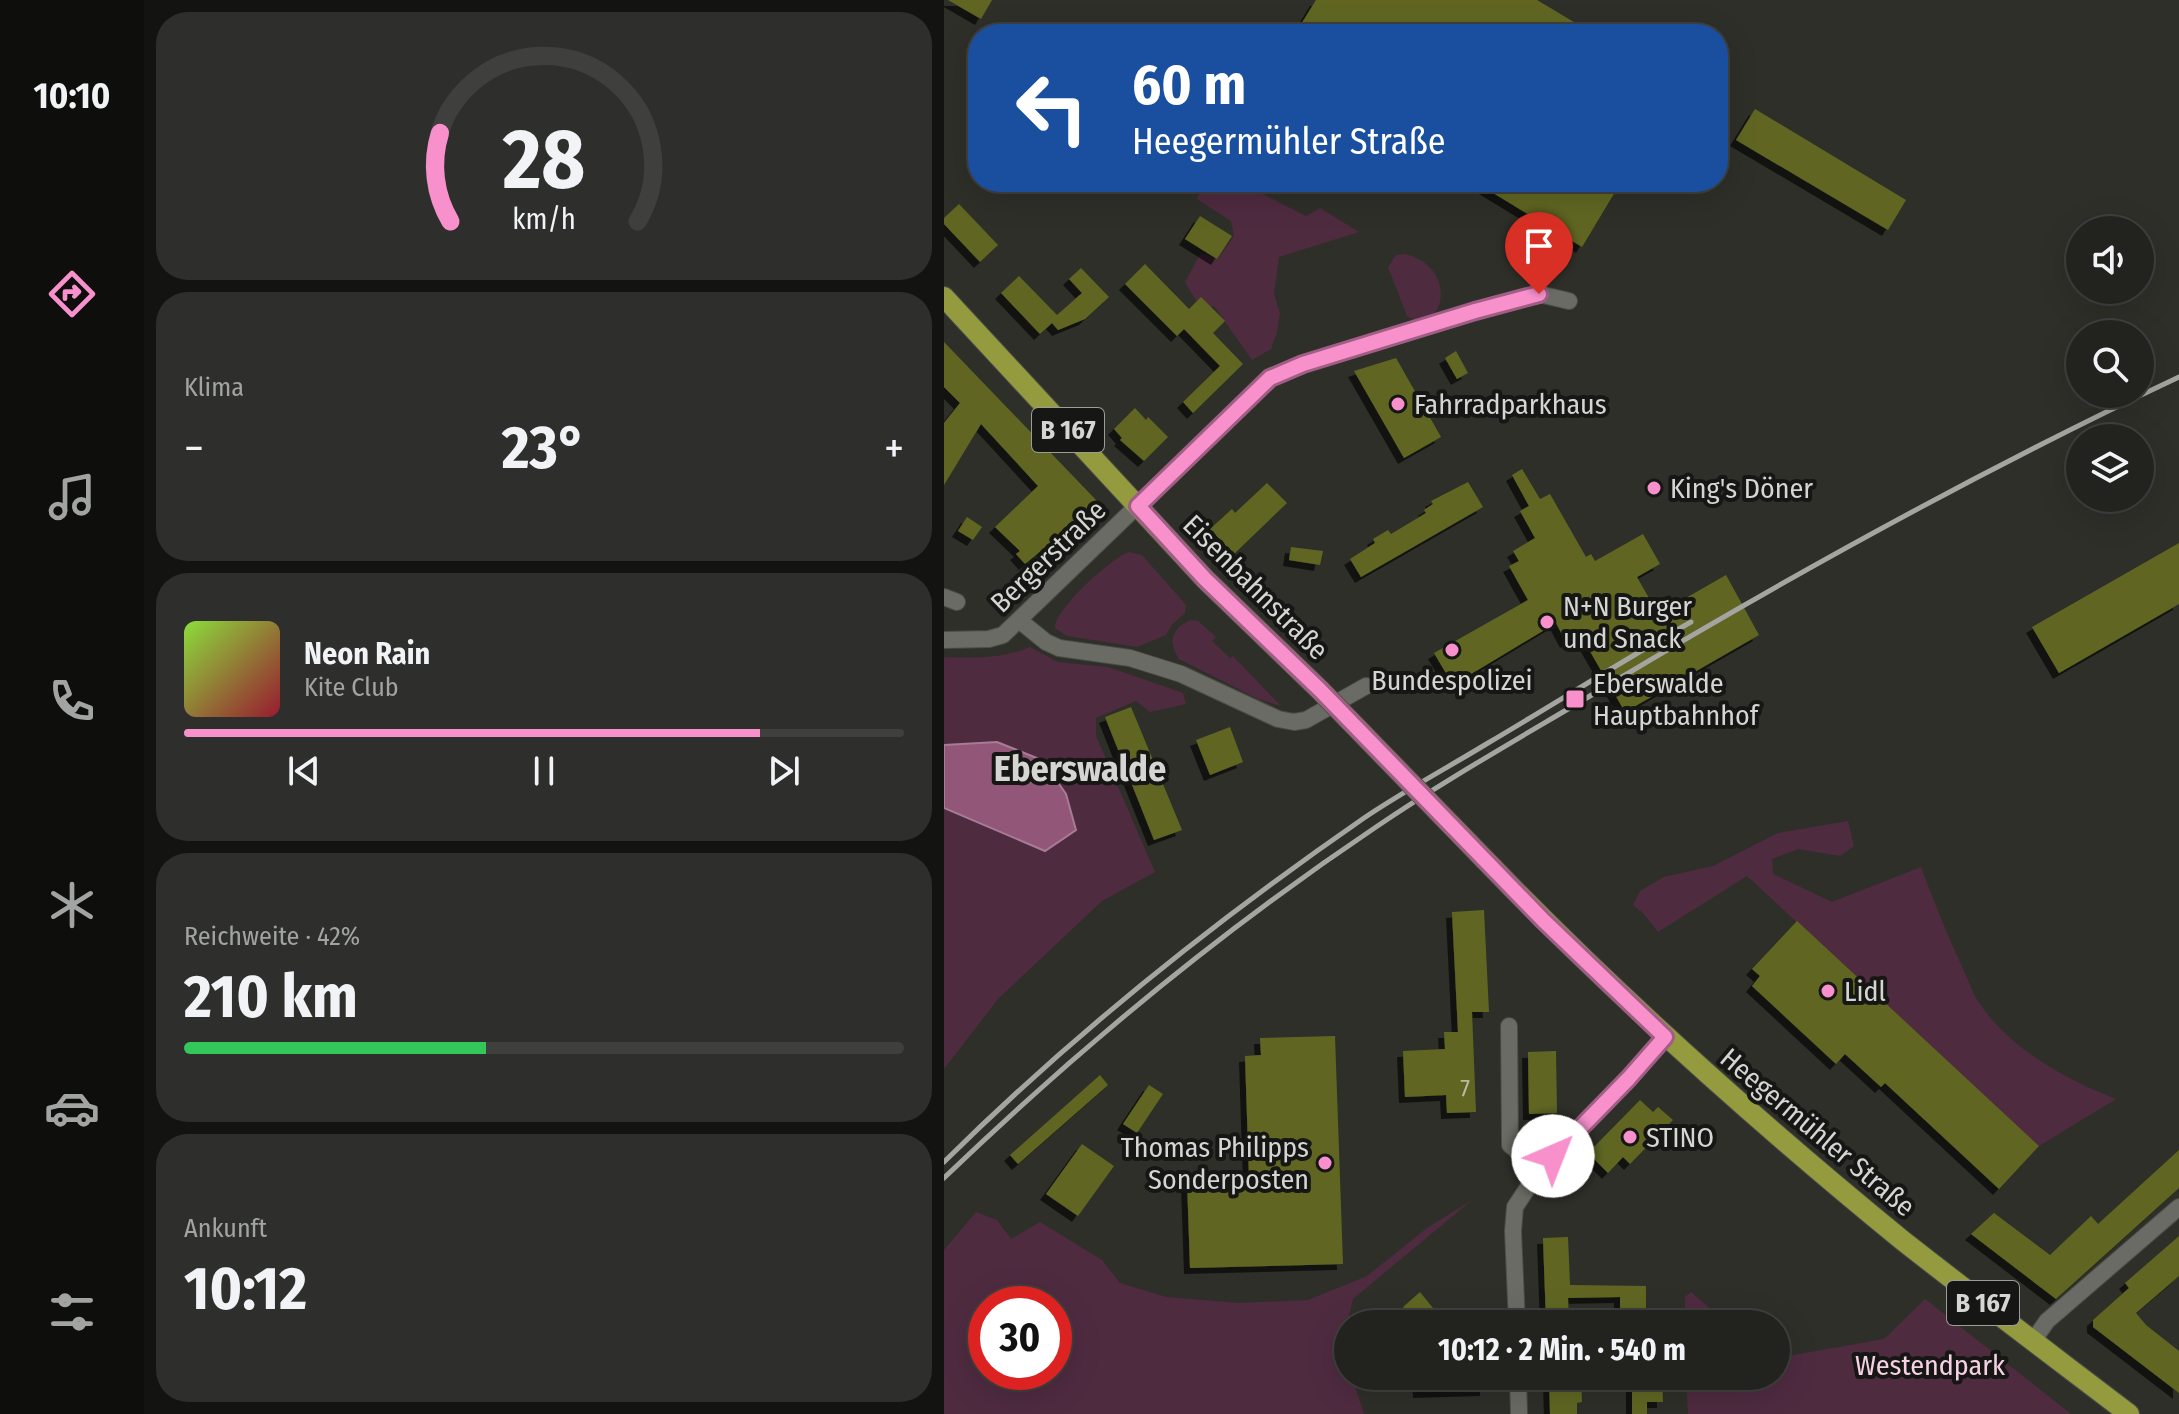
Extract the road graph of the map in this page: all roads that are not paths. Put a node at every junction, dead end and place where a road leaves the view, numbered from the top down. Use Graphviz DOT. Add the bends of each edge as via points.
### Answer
graph roads {
  1 [pos="944,297"];
  2 [pos="1569,301"];
  3 [pos="1138,506"];
  4 [pos="1020,621"];
  5 [pos="944,640"];
  6 [pos="1366,686"];
  7 [pos="1493,868"];
  8 [pos="1509,1026"];
  9 [pos="1665,1037"];
  10 [pos="1540,1169"];
  11 [pos="2179,1207"];
  12 [pos="1516,1310"];
  13 [pos="2033,1341"];
  14 [pos="1518,1390"];
  15 [pos="1519,1414"];
  16 [pos="2129,1414"];
  1 -- 3 [label="main road, Eisenbahnstraße / B 167"];
  2 -- 3 [label="street, Bergerstraße" via="1529,296 1270,378"];
  3 -- 4 [label="street, Bergerstraße"];
  3 -- 7 [label="main road, Eisenbahnstraße / B 167, bridge"];
  4 -- 5 [label="street, Bergerstraße" via="989,639"];
  4 -- 6 [label="street" via="1059,648 1130,658 1181,674 1278,719 1306,720"];
  7 -- 9 [label="main road, Heegermühler Straße / B 167"];
  8 -- 10 [label="street" via="1510,1145"];
  9 -- 10 [label="street"];
  9 -- 13 [label="main road, Heegermühler Straße / B 167" via="1851,1198"];
  10 -- 12 [label="street" via="1515,1207"];
  11 -- 13 [label="street" via="2047,1321"];
  13 -- 16 [label="main road, Heegermühler Straße / B 167"];
  14 -- 15 [label="street"];
}
